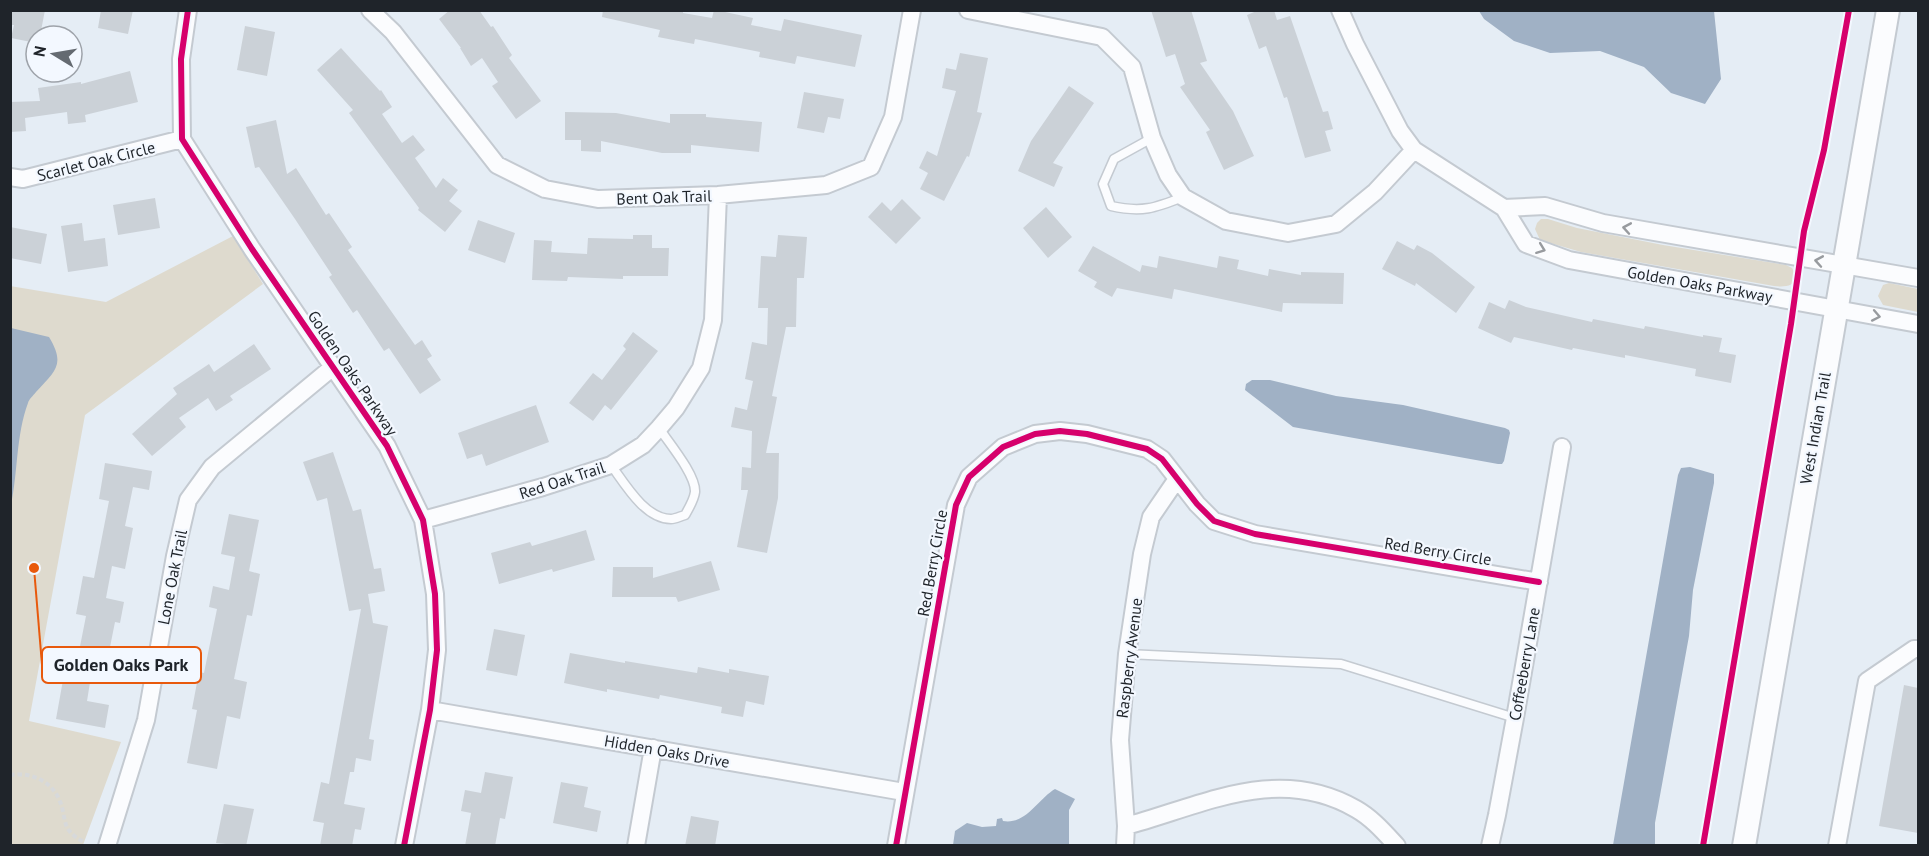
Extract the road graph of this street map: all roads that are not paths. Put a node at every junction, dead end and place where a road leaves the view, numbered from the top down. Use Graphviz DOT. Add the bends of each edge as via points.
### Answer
graph roads {
  1 [pos="188,10"];
  2 [pos="370,10"];
  3 [pos="912,10"];
  4 [pos="968,10"];
  5 [pos="1340,10"];
  6 [pos="1888,10"];
  7 [pos="1152,138"];
  8 [pos="182,139"];
  9 [pos="1414,150"];
  10 [pos="10,177"];
  11 [pos="718,195"];
  12 [pos="1183,197"];
  13 [pos="1503,208"];
  14 [pos="1843,265"];
  15 [pos="1918,278"];
  16 [pos="1835,309"];
  17 [pos="1918,324"];
  18 [pos="333,367"];
  19 [pos="659,428"];
  20 [pos="1562,447"];
  21 [pos="611,465"];
  22 [pos="1177,479"];
  23 [pos="423,520"];
  24 [pos="1539,582"];
  25 [pos="1918,649"];
  26 [pos="1127,654"];
  27 [pos="430,710"];
  28 [pos="1515,718"];
  29 [pos="653,748"];
  30 [pos="904,792"];
  31 [pos="1126,826"];
  32 [pos="107,846"];
  33 [pos="404,846"];
  34 [pos="636,846"];
  35 [pos="896,846"];
  36 [pos="1125,846"];
  37 [pos="1397,846"];
  38 [pos="1490,846"];
  39 [pos="1744,846"];
  40 [pos="1837,846"];
  1 -- 8 [label="street" via="181,59"];
  2 -- 11 [label="street, Bent Oak Trail" via="393,32 497,165 545,189 598,199"];
  3 -- 11 [label="street, Bent Oak Trail" via="893,117 871,166 826,186"];
  4 -- 7 [label="street" via="1102,37 1132,67"];
  5 -- 9 [label="street, Golden Oaks Parkway" via="1354,44"];
  6 -- 14 [label="main road, West Indian Trail"];
  7 -- 12 [label="street" via="1168,175"];
  7 -- 12 [label="lane" via="1114,159 1102,184 1111,207 1151,209"];
  8 -- 10 [label="street, Scarlet Oak Circle" via="23,179"];
  8 -- 18 [label="street, Golden Oaks Parkway"];
  9 -- 12 [label="street" via="1375,192 1336,224 1288,233 1226,221"];
  9 -- 13 [label="street, Golden Oaks Parkway"];
  11 -- 19 [label="street, Red Oak Trail" via="713,320 700,368"];
  14 -- 13 [label="street, one-way" via="1603,223 1545,206"];
  13 -- 16 [label="street, Golden Oaks Parkway, one-way" via="1526,244 1569,260"];
  14 -- 15 [label="street"];
  14 -- 16 [label="main road, West Indian Trail"];
  16 -- 17 [label="street, Golden Oaks Parkway, one-way"];
  16 -- 39 [label="main road, West Indian Trail"];
  18 -- 23 [label="street, Golden Oaks Parkway" via="387,446"];
  18 -- 32 [label="street, Lone Oak Trail" via="212,467 188,500 146,720"];
  19 -- 21 [label="street, Red Oak Trail" via="643,445"];
  19 -- 21 [label="lane" via="693,481 695,492 685,514 671,519 656,515 639,503"];
  20 -- 24 [label="street, Coffeeberry Lane"];
  21 -- 23 [label="street, Red Oak Trail"];
  22 -- 24 [label="street, Red Berry Circle" via="1214,521 1255,534"];
  22 -- 26 [label="street, Raspberry Avenue" via="1151,517"];
  22 -- 30 [label="street, Red Berry Circle" via="1162,459 1147,449 1060,431 1035,434 1003,447 969,477 956,505"];
  23 -- 27 [label="street, Golden Oaks Parkway" via="435,594 437,650"];
  24 -- 28 [label="street, Coffeeberry Lane"];
  25 -- 40 [label="street" via="1867,681"];
  26 -- 28 [label="lane" via="1341,664"];
  26 -- 31 [label="street, Raspberry Avenue" via="1120,740"];
  27 -- 29 [label="street, Hidden Oaks Drive"];
  27 -- 33 [label="street, Golden Oaks Parkway"];
  28 -- 38 [label="street, Coffeeberry Lane"];
  29 -- 30 [label="street, Hidden Oaks Drive"];
  29 -- 34 [label="street"];
  30 -- 35 [label="street, Red Berry Circle"];
  31 -- 36 [label="street, Raspberry Avenue"];
  31 -- 37 [label="street" via="1266,787 1327,795 1357,809"];
}
